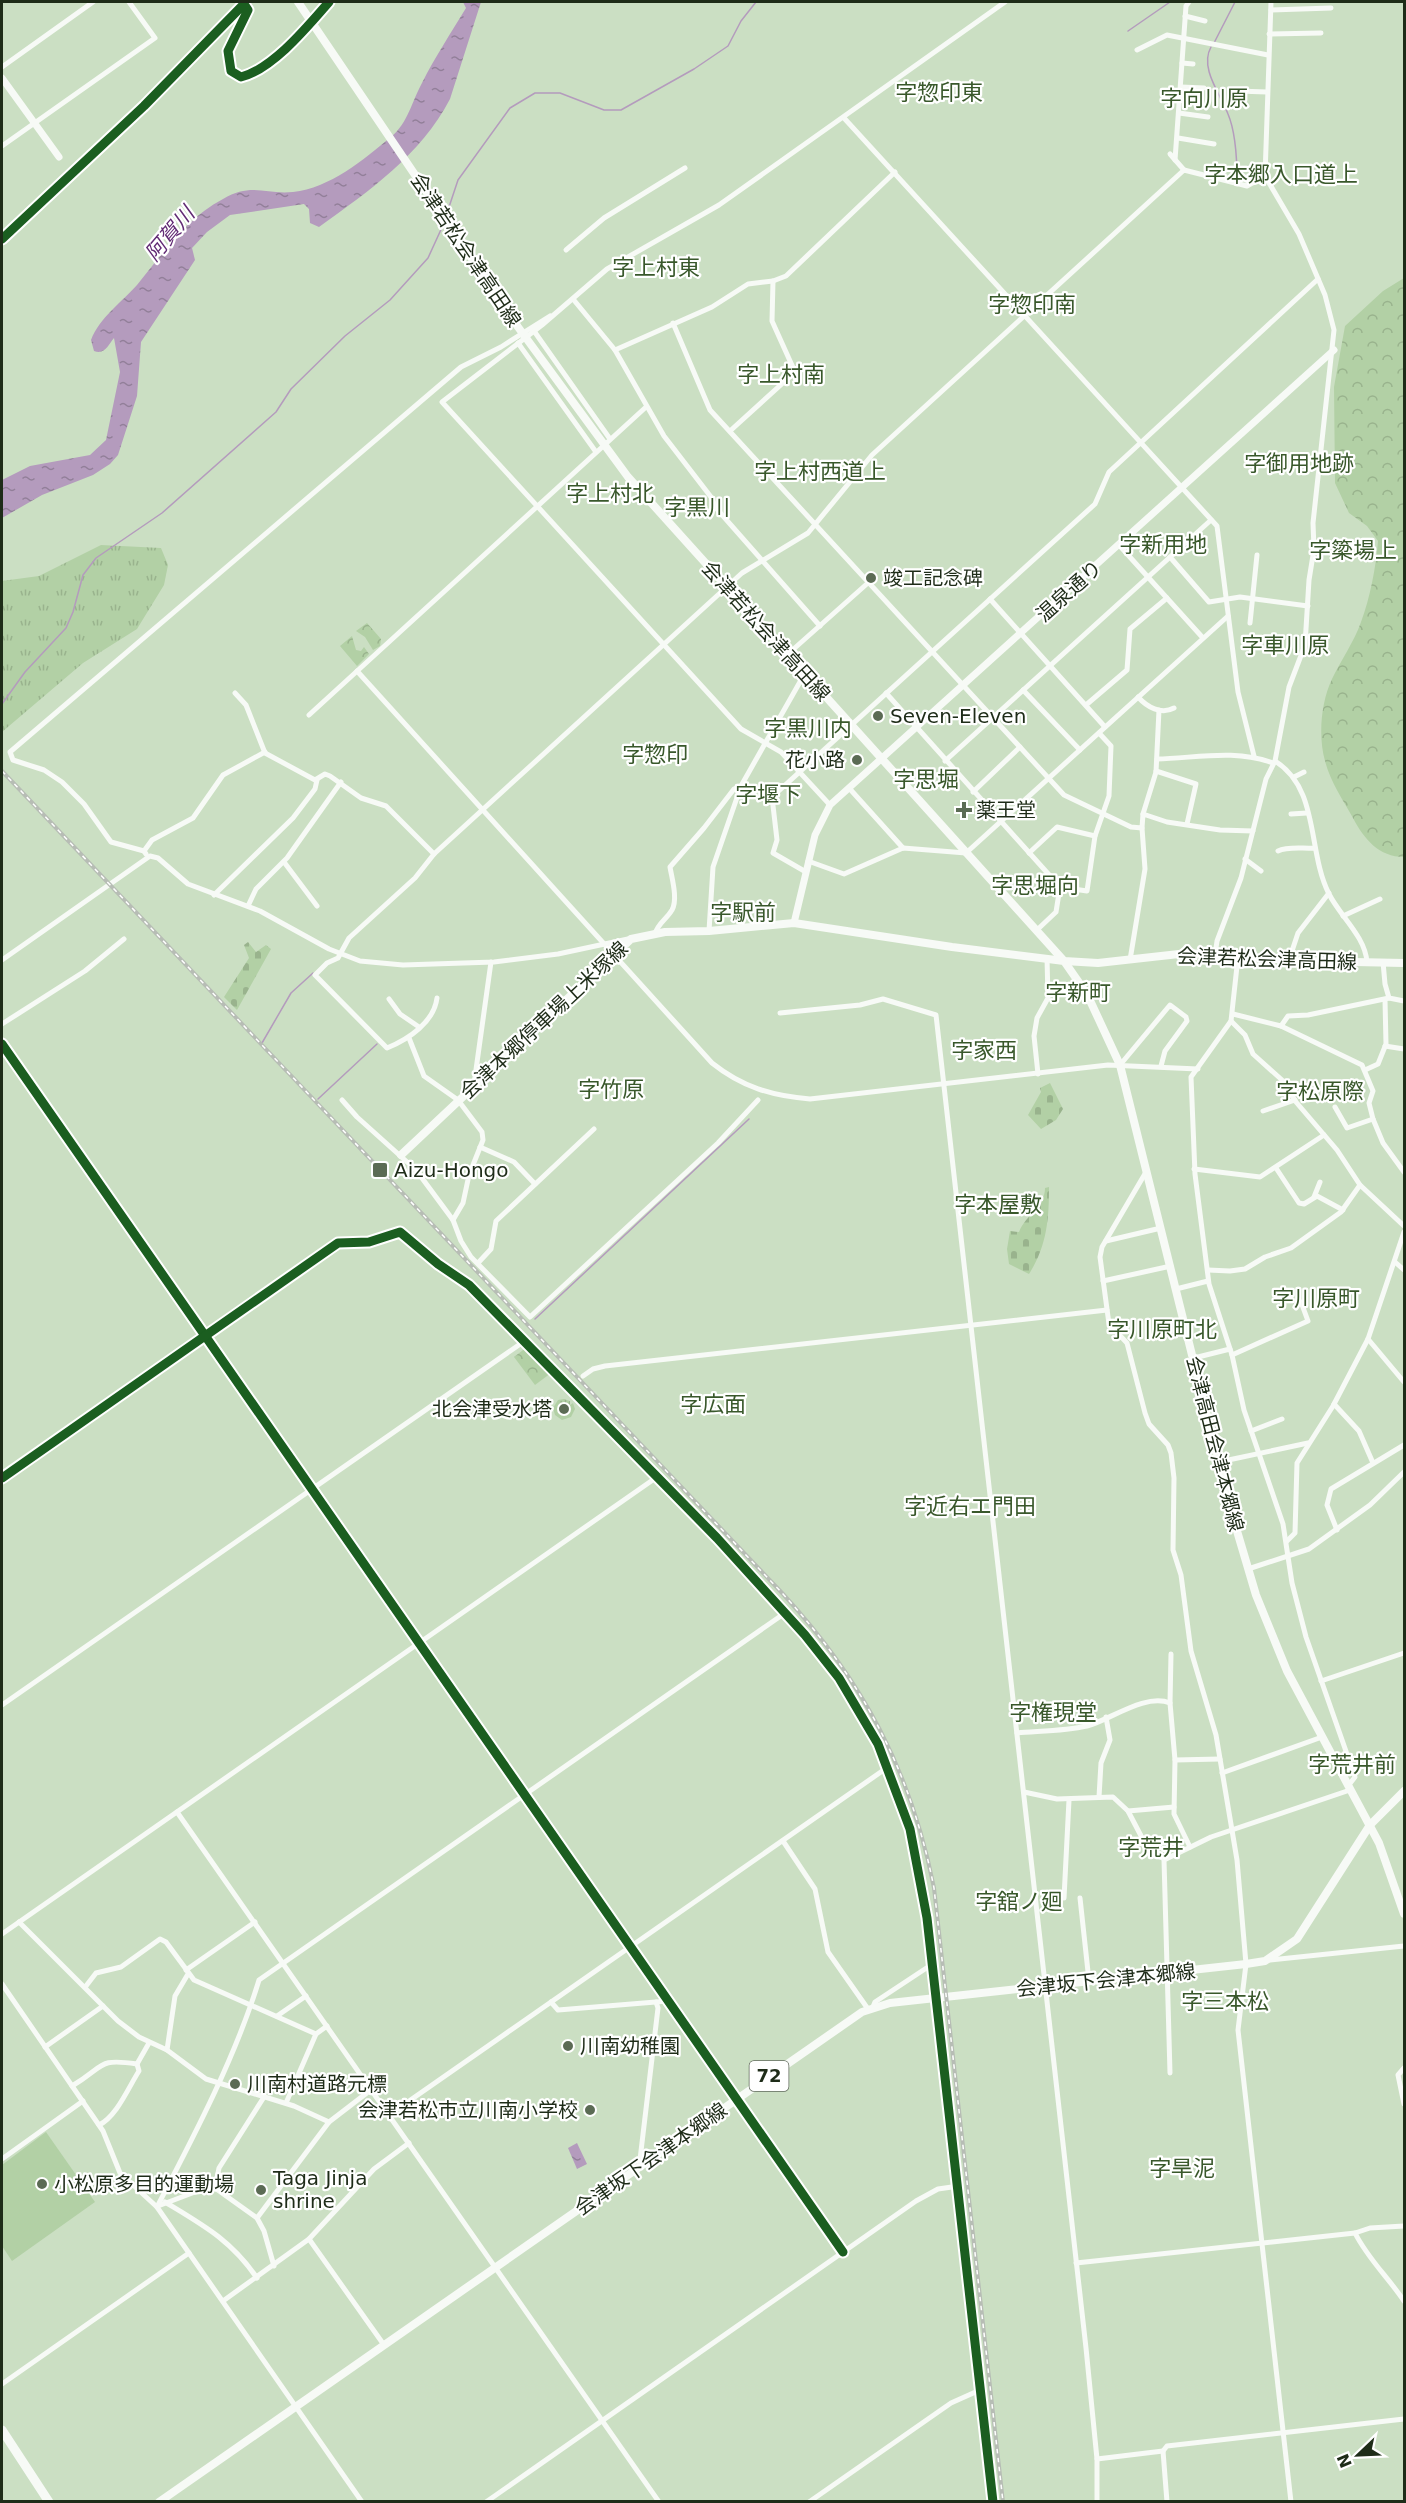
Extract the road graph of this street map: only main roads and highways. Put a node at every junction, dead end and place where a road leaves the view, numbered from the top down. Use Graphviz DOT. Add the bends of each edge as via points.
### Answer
graph roads {
  1 [pos="298,2"];
  2 [pos="1064,961"];
  3 [pos="1404,963"];
  4 [pos="401,1155"];
  5 [pos="1404,1791"];
  6 [pos="1370,1825"];
  7 [pos="1404,1914"];
  8 [pos="2,2430"];
  9 [pos="49,2502"];
  10 [pos="159,2502"];
  1 -- 2 [label="main road, 会津若松会津高田線" via="528,340 653,506"];
  2 -- 3 [label="main road, 会津若松会津高田線" via="1098,963 1188,953"];
  2 -- 4 [label="main road, 会津本郷停車場上米塚線" via="794,923 631,939"];
  2 -- 6 [label="main road, 会津高田会津本郷線" via="1093,1005 1120,1065 1219,1462 1248,1569 1273,1641"];
  5 -- 6 [label="main road, 会津坂下会津本郷線 / 72"];
  6 -- 7 [label="main road, 会津高田会津本郷線"];
  6 -- 10 [label="main road, 会津坂下会津本郷線 / 72" via="1309,1926 1292,1945 1265,1960 871,2008"];
  8 -- 9 [label="highway"];
}
